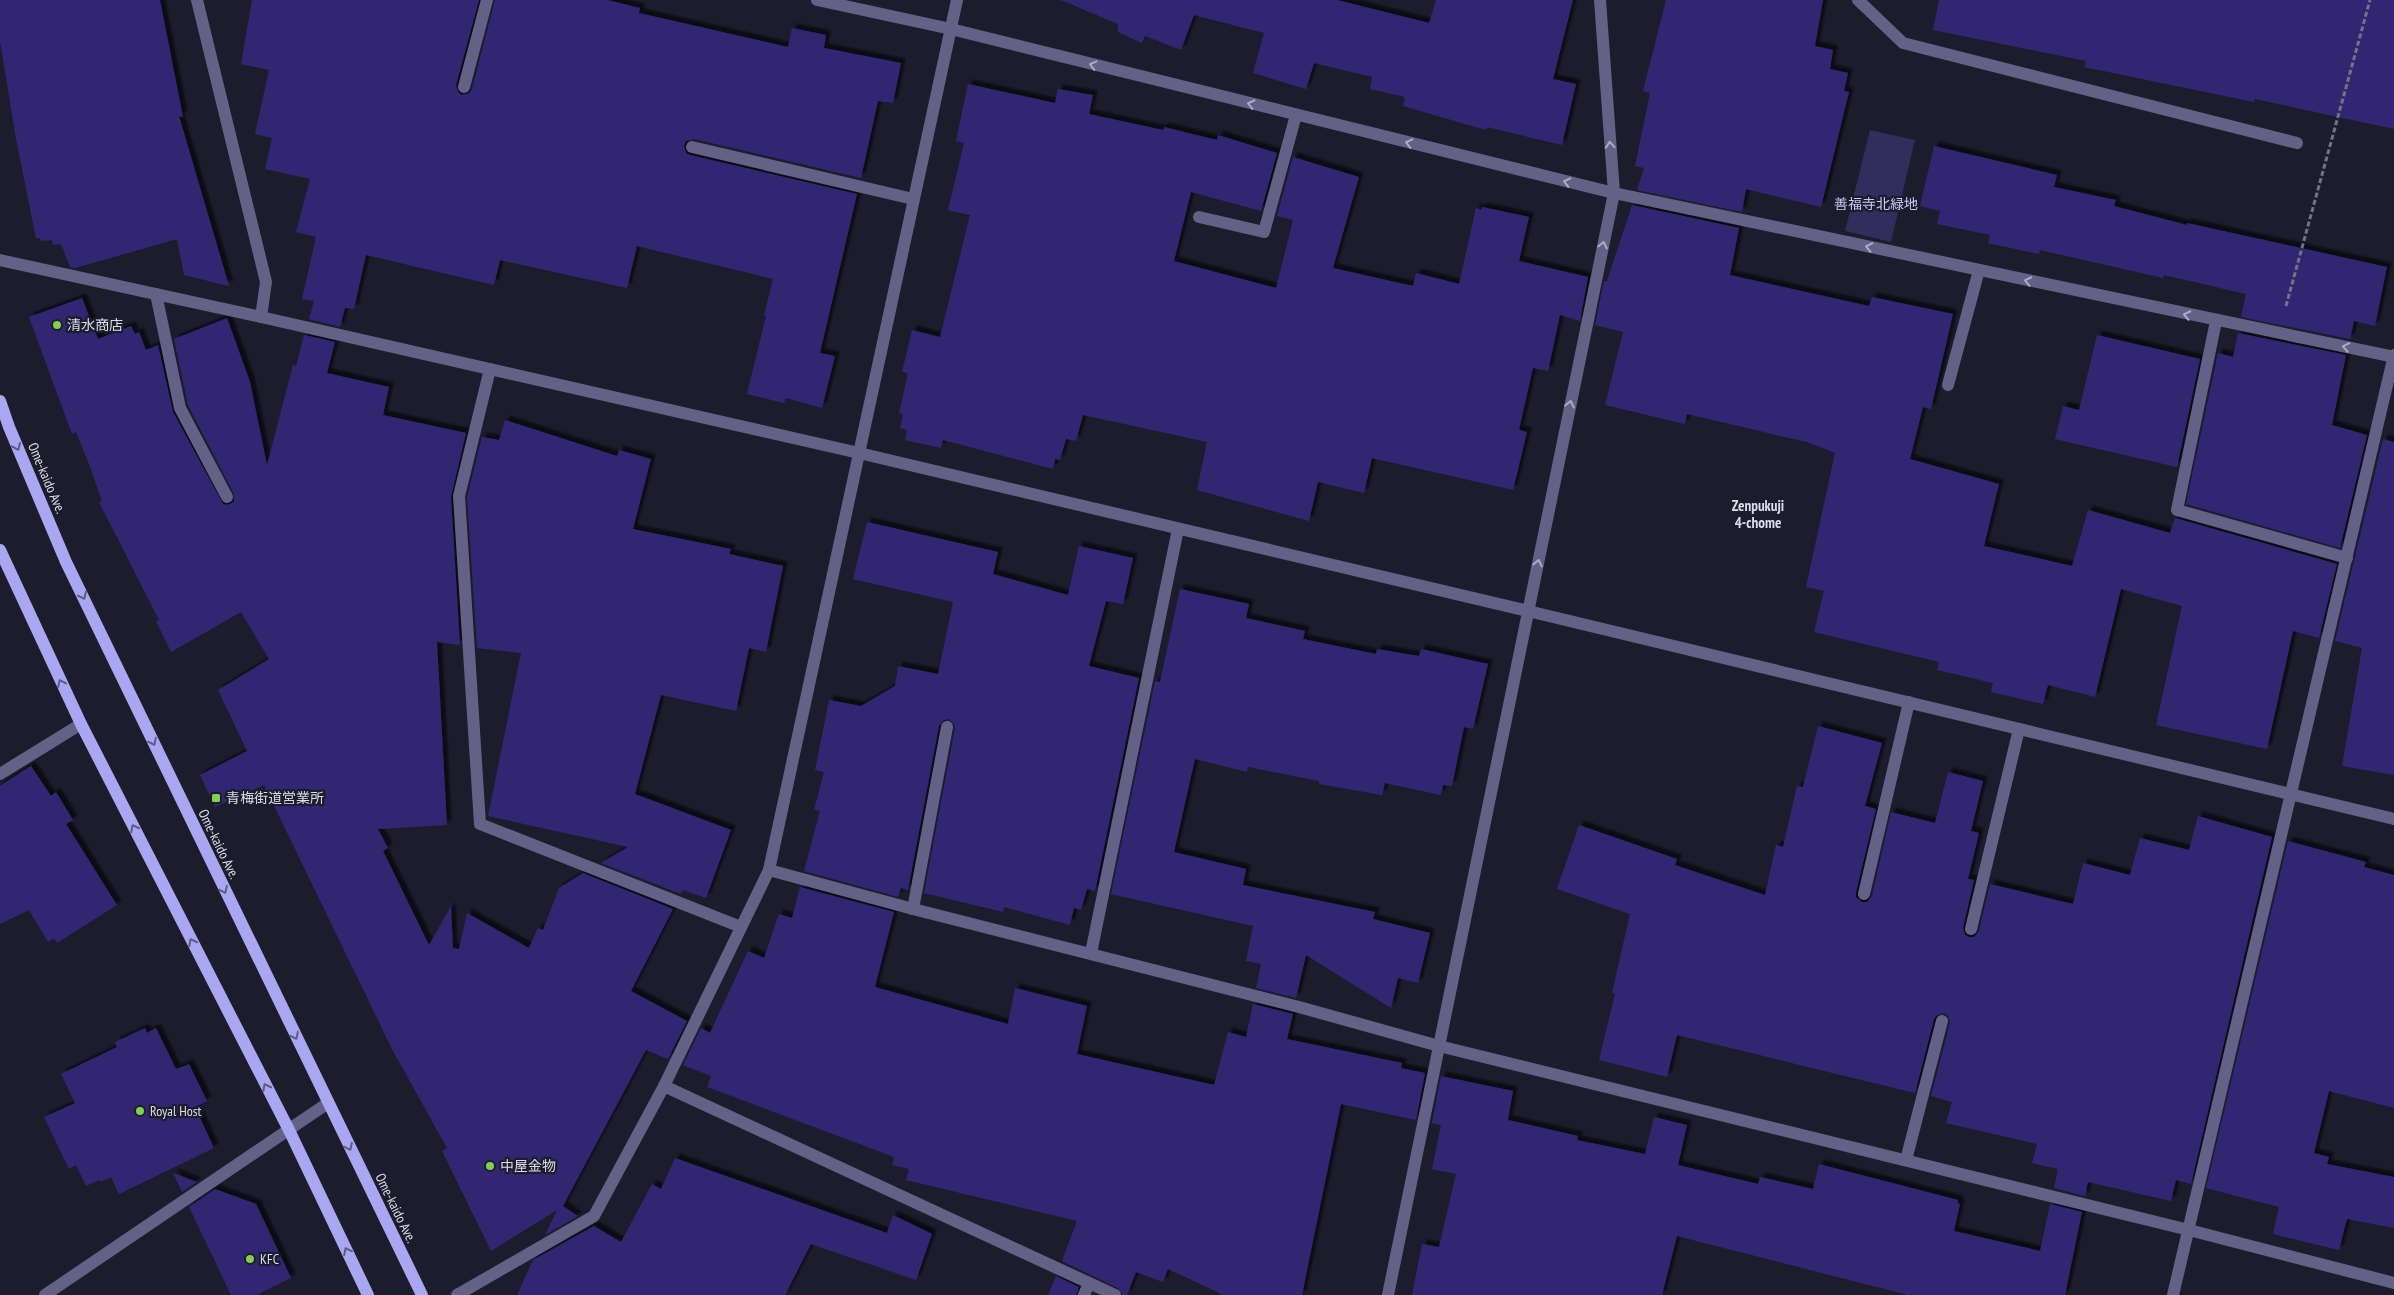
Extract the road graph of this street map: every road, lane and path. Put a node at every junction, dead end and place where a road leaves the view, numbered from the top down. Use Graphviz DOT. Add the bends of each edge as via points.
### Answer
graph roads {
  1 [pos="197,0"];
  2 [pos="487,0"];
  3 [pos="817,0"];
  4 [pos="957,0"];
  5 [pos="1600,0"];
  6 [pos="1858,0"];
  7 [pos="2370,0"];
  8 [pos="951,29"];
  9 [pos="464,88"];
  10 [pos="1296,114"];
  11 [pos="2297,143"];
  12 [pos="692,147"];
  13 [pos="1614,193"];
  14 [pos="913,199"];
  15 [pos="1198,217"];
  16 [pos="0,260"];
  17 [pos="1979,270"];
  18 [pos="156,294"];
  19 [pos="261,317"];
  20 [pos="2216,321"];
  21 [pos="2278,333"];
  22 [pos="2394,356"];
  23 [pos="490,369"];
  24 [pos="1948,385"];
  25 [pos="0,402"];
  26 [pos="859,453"];
  27 [pos="227,497"];
  28 [pos="1178,529"];
  29 [pos="0,550"];
  30 [pos="2347,558"];
  31 [pos="1528,611"];
  32 [pos="1909,702"];
  33 [pos="80,724"];
  34 [pos="947,727"];
  35 [pos="2019,729"];
  36 [pos="0,774"];
  37 [pos="2291,794"];
  38 [pos="2394,819"];
  39 [pos="769,870"];
  40 [pos="1864,894"];
  41 [pos="913,909"];
  42 [pos="741,927"];
  43 [pos="1971,929"];
  44 [pos="1090,953"];
  45 [pos="1942,1021"];
  46 [pos="1439,1046"];
  47 [pos="664,1086"];
  48 [pos="328,1103"];
  49 [pos="288,1130"];
  50 [pos="1906,1160"];
  51 [pos="2189,1230"];
  52 [pos="2394,1283"];
  53 [pos="1087,1289"];
  54 [pos="45,1295"];
  55 [pos="368,1295"];
  56 [pos="422,1295"];
  57 [pos="457,1295"];
  58 [pos="1115,1295"];
  59 [pos="1388,1295"];
  60 [pos="2173,1295"];
  1 -- 19 [label="street" via="266,282"];
  2 -- 9 [label="street"];
  3 -- 8 [label="street"];
  4 -- 8 [label="street"];
  13 -- 5 [label="street, one-way"];
  6 -- 11 [label="street" via="1904,43"];
  7 -- 21 [label="path"];
  10 -- 8 [label="street, one-way"];
  8 -- 14 [label="street"];
  13 -- 10 [label="street, one-way"];
  10 -- 15 [label="street" via="1264,232"];
  12 -- 14 [label="street"];
  17 -- 13 [label="street, one-way"];
  31 -- 13 [label="street, one-way"];
  14 -- 26 [label="street"];
  16 -- 18 [label="street"];
  20 -- 17 [label="street, one-way"];
  17 -- 24 [label="street"];
  18 -- 19 [label="street"];
  18 -- 27 [label="street" via="180,408"];
  19 -- 23 [label="street"];
  20 -- 21 [label="street"];
  20 -- 30 [label="street" via="2177,510"];
  22 -- 21 [label="street, one-way"];
  22 -- 30 [label="street"];
  23 -- 26 [label="street"];
  23 -- 42 [label="street" via="458,496 480,824"];
  25 -- 48 [label="main road, Ome-kaido Ave., one-way" via="66,562"];
  26 -- 28 [label="street"];
  26 -- 39 [label="street"];
  28 -- 31 [label="street"];
  28 -- 44 [label="street"];
  33 -- 29 [label="main road, one-way"];
  30 -- 37 [label="street"];
  31 -- 32 [label="street"];
  31 -- 46 [label="street"];
  32 -- 35 [label="street"];
  32 -- 40 [label="street"];
  33 -- 36 [label="street"];
  49 -- 33 [label="main road, one-way"];
  34 -- 41 [label="street"];
  35 -- 37 [label="street"];
  35 -- 43 [label="street"];
  37 -- 38 [label="street"];
  37 -- 51 [label="street"];
  39 -- 41 [label="street"];
  39 -- 42 [label="street"];
  41 -- 44 [label="street"];
  42 -- 47 [label="street"];
  44 -- 46 [label="street"];
  45 -- 50 [label="street"];
  46 -- 50 [label="street"];
  46 -- 59 [label="street"];
  47 -- 53 [label="street"];
  47 -- 57 [label="street" via="594,1216"];
  48 -- 49 [label="street"];
  48 -- 56 [label="main road, Ome-kaido Ave., one-way"];
  49 -- 54 [label="street"];
  55 -- 49 [label="main road, one-way"];
  50 -- 51 [label="street"];
  51 -- 52 [label="street"];
  51 -- 60 [label="street"];
  53 -- 58 [label="street"];
}
